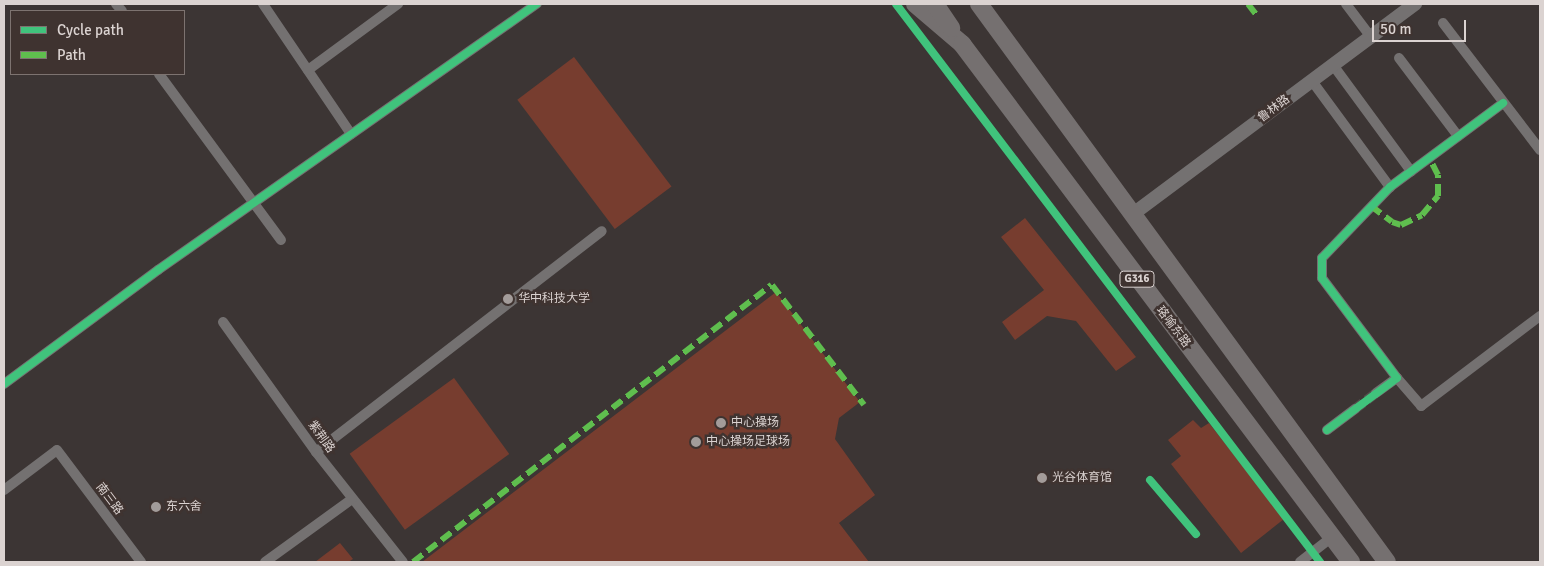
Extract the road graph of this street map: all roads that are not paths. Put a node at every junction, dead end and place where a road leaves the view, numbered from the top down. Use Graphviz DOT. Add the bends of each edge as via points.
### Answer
graph roads {
  1 [pos="263,4"];
  2 [pos="398,4"];
  3 [pos="537,4"];
  4 [pos="915,4"];
  5 [pos="935,4"];
  6 [pos="972,4"];
  7 [pos="979,4"];
  8 [pos="1346,4"];
  9 [pos="1416,4"];
  10 [pos="993,22"];
  11 [pos="1443,23"];
  12 [pos="1371,37"];
  13 [pos="962,44"];
  14 [pos="1399,58"];
  15 [pos="1333,65"];
  16 [pos="308,70"];
  17 [pos="160,75"];
  18 [pos="1312,81"];
  19 [pos="1503,104"];
  20 [pos="351,134"];
  21 [pos="1458,136"];
  22 [pos="1540,150"];
  23 [pos="1411,170"];
  24 [pos="1390,187"];
  25 [pos="254,202"];
  26 [pos="1133,214"];
  27 [pos="602,231"];
  28 [pos="281,240"];
  29 [pos="1540,316"];
  30 [pos="223,322"];
  31 [pos="1397,378"];
  32 [pos="4,384"];
  33 [pos="1376,393"];
  34 [pos="1355,409"];
  35 [pos="1327,430"];
  36 [pos="316,452"];
  37 [pos="4,490"];
  38 [pos="352,499"];
  39 [pos="1332,537"];
  40 [pos="141,562"];
  41 [pos="265,562"];
  42 [pos="403,562"];
  43 [pos="1300,562"];
  44 [pos="1351,562"];
  45 [pos="1387,562"];
  1 -- 16 [label="street"];
  2 -- 16 [label="street"];
  3 -- 20 [label="street"];
  4 -- 13 [label="highway, 珞喻东路 / G316"];
  5 -- 13 [label="highway"];
  6 -- 10 [label="highway"];
  7 -- 10 [label="highway, G316"];
  8 -- 12 [label="street"];
  9 -- 12 [label="street, 鲁林路"];
  10 -- 26 [label="highway, G316"];
  11 -- 19 [label="street"];
  12 -- 15 [label="street, 鲁林路"];
  13 -- 39 [label="highway, 珞喻东路 / G316"];
  14 -- 21 [label="street"];
  15 -- 18 [label="street, 鲁林路"];
  15 -- 23 [label="street"];
  16 -- 20 [label="street"];
  17 -- 25 [label="street"];
  18 -- 24 [label="street"];
  18 -- 26 [label="street, 鲁林路"];
  19 -- 21 [label="street"];
  19 -- 22 [label="street"];
  20 -- 25 [label="street"];
  21 -- 23 [label="street"];
  23 -- 24 [label="street"];
  24 -- 31 [label="street" via="1328,249 1322,258 1322,278"];
  25 -- 28 [label="street"];
  25 -- 32 [label="street"];
  26 -- 45 [label="highway, G316"];
  27 -- 36 [label="street"];
  29 -- 31 [label="street" via="1421,406"];
  30 -- 36 [label="street, 紫荆路"];
  31 -- 33 [label="street"];
  34 -- 35 [label="street"];
  36 -- 38 [label="street, 紫荆路"];
  37 -- 40 [label="street, 南三路" via="57,450"];
  38 -- 41 [label="street"];
  38 -- 42 [label="street, 紫荆路"];
  39 -- 43 [label="street"];
  39 -- 44 [label="highway, 珞喻东路 / G316"];
}
